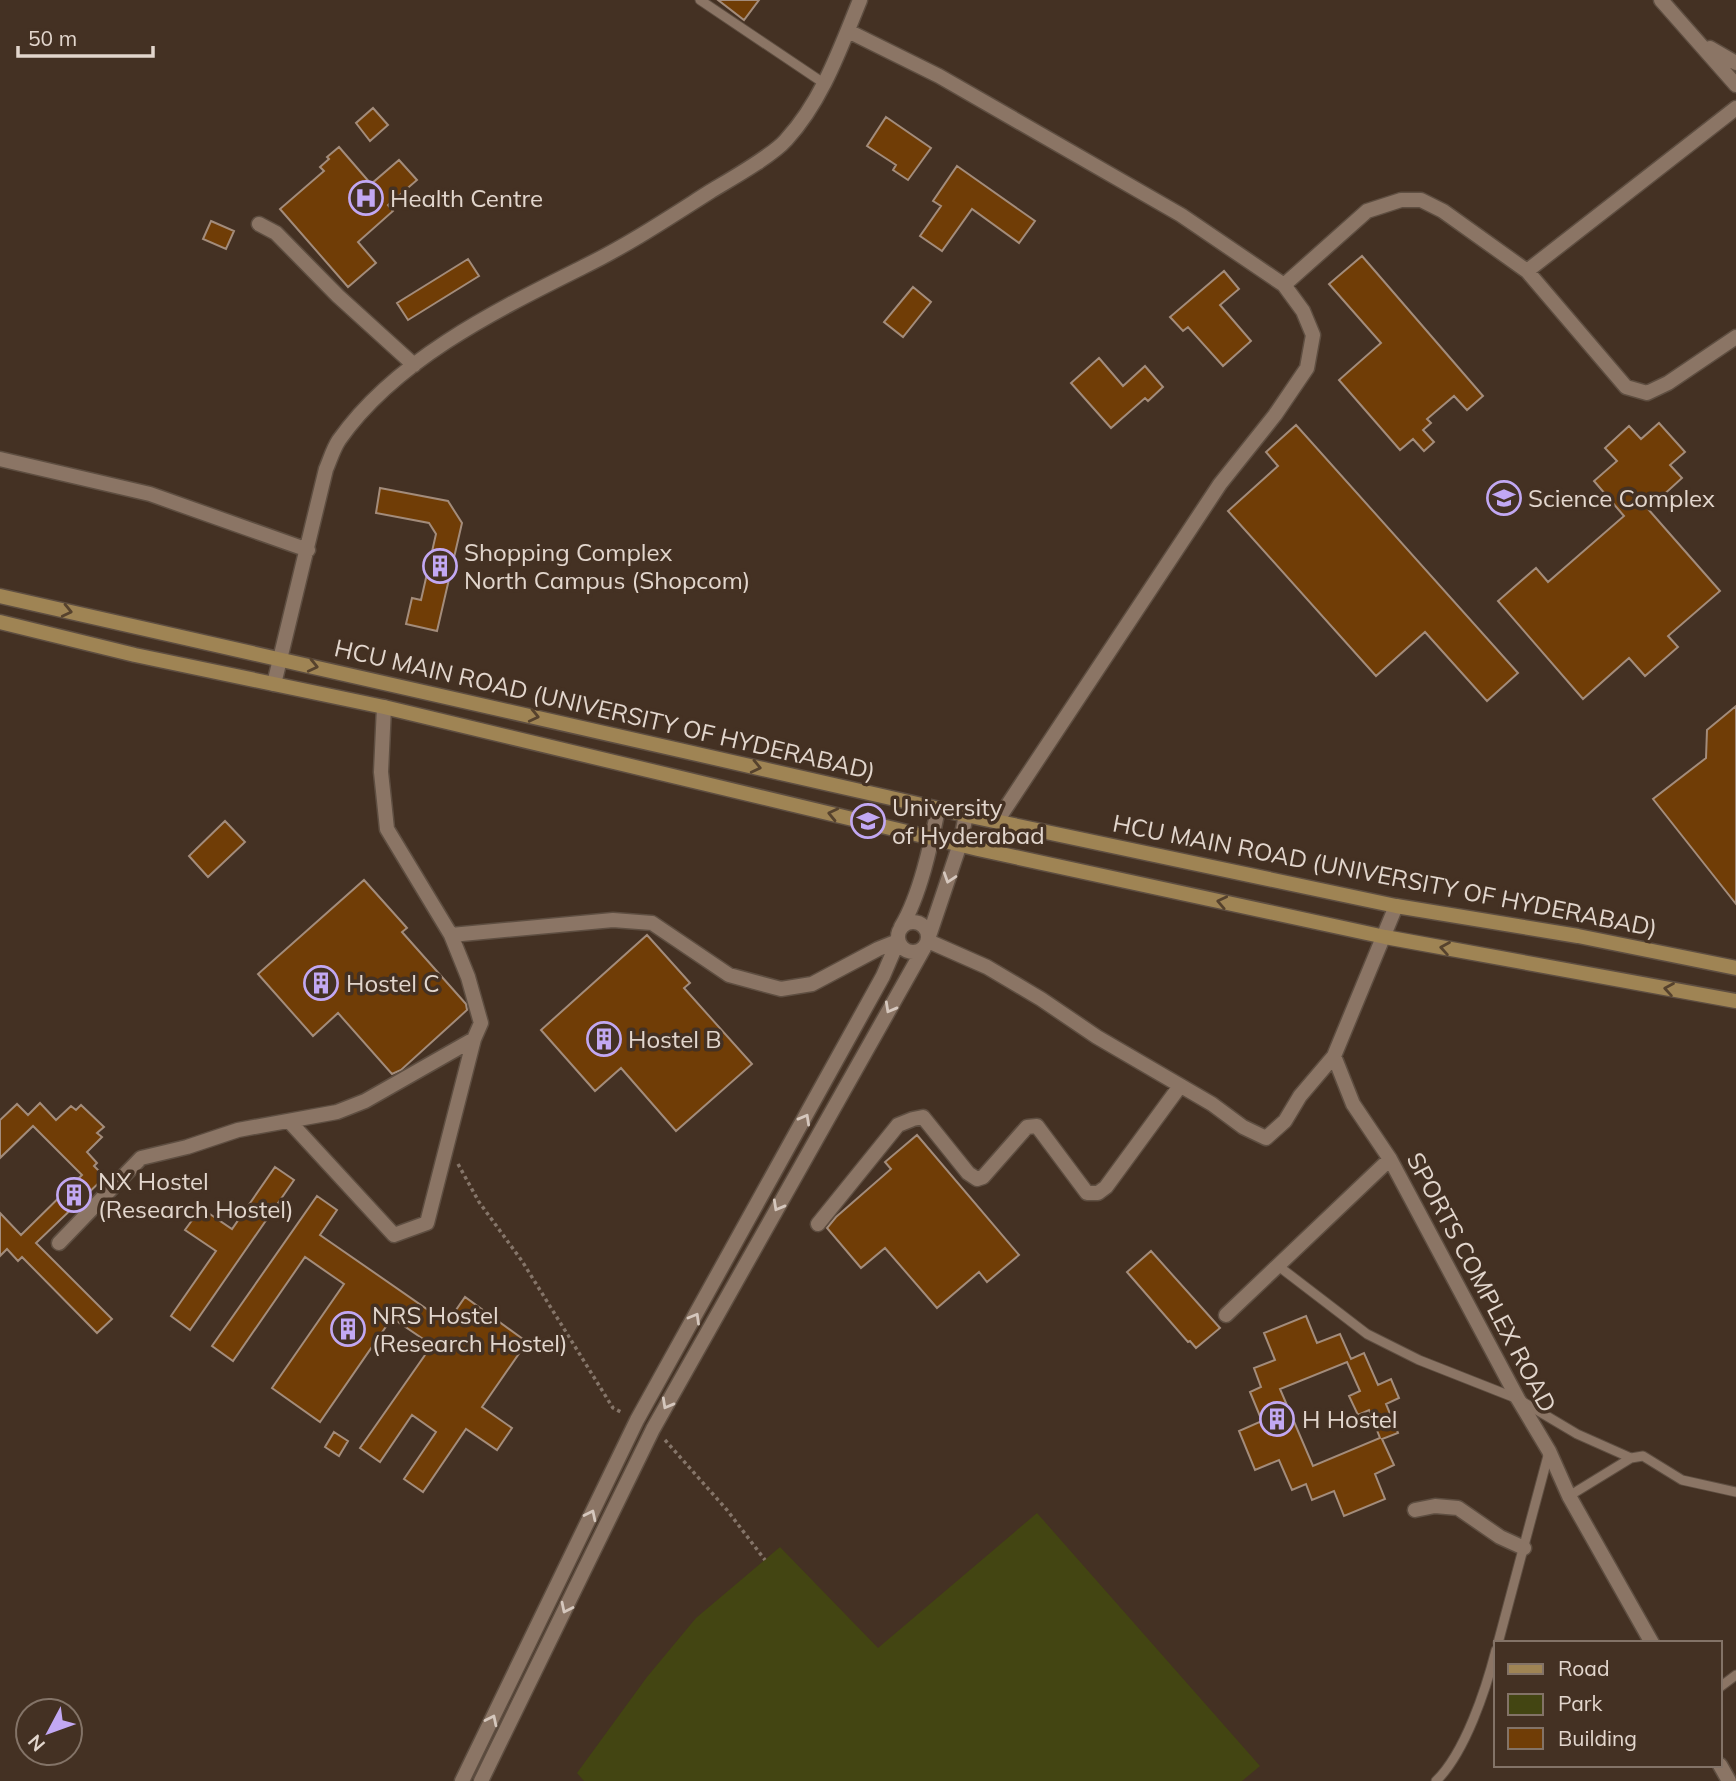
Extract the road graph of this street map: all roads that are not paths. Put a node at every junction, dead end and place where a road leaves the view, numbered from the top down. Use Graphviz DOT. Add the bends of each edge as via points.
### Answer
graph roads {
  1 [pos="700,0"];
  2 [pos="860,0"];
  3 [pos="1661,0"];
  4 [pos="848,31"];
  5 [pos="1699,42"];
  6 [pos="1736,63"];
  7 [pos="824,84"];
  8 [pos="1736,85"];
  9 [pos="1736,108"];
  10 [pos="259,223"];
  11 [pos="1527,271"];
  12 [pos="1284,285"];
  13 [pos="1736,337"];
  14 [pos="414,365"];
  15 [pos="0,459"];
  16 [pos="308,550"];
  17 [pos="0,596"];
  18 [pos="0,622"];
  19 [pos="279,658"];
  20 [pos="274,684"];
  21 [pos="384,707"];
  22 [pos="938,809"];
  23 [pos="966,815"];
  24 [pos="997,821"];
  25 [pos="933,838"];
  26 [pos="960,844"];
  27 [pos="1396,906"];
  28 [pos="899,934"];
  29 [pos="451,935"];
  30 [pos="1385,937"];
  31 [pos="926,943"];
  32 [pos="1736,968"];
  33 [pos="1736,1001"];
  34 [pos="474,1039"];
  35 [pos="1334,1056"];
  36 [pos="1180,1086"];
  37 [pos="289,1121"];
  38 [pos="1390,1159"];
  39 [pos="818,1224"];
  40 [pos="59,1242"];
  41 [pos="1277,1265"];
  42 [pos="1226,1315"];
  43 [pos="1518,1399"];
  44 [pos="637,1420"];
  45 [pos="653,1429"];
  46 [pos="1549,1451"];
  47 [pos="1631,1458"];
  48 [pos="1736,1492"];
  49 [pos="1569,1496"];
  50 [pos="1416,1510"];
  51 [pos="1524,1548"];
  52 [pos="1499,1641"];
  53 [pos="1651,1641"];
  54 [pos="1494,1656"];
  55 [pos="463,1781"];
  56 [pos="481,1781"];
  57 [pos="1436,1781"];
  1 -- 7 [label="lane"];
  2 -- 4 [label="street"];
  3 -- 5 [label="street"];
  4 -- 7 [label="street"];
  4 -- 12 [label="street" via="939,76 1181,215"];
  5 -- 6 [label="street"];
  5 -- 8 [label="street"];
  7 -- 14 [label="street" via="811,110 784,143 668,219 518,299"];
  9 -- 11 [label="street"];
  10 -- 14 [label="street" via="276,233"];
  11 -- 12 [label="street" via="1443,211 1421,200 1401,200 1367,211"];
  11 -- 13 [label="street" via="1626,387 1647,393"];
  12 -- 24 [label="street" via="1313,335 1307,368 1220,484"];
  14 -- 16 [label="street" via="368,404 337,442 326,469"];
  15 -- 16 [label="street" via="150,494"];
  16 -- 19 [label="street"];
  17 -- 19 [label="street, HCU MAIN ROAD (UNIVERSITY OF HYDERABAD), one-way"];
  18 -- 20 [label="street, HCU MAIN ROAD (UNIVERSITY OF HYDERABAD)"];
  19 -- 20 [label="street"];
  19 -- 22 [label="street, HCU MAIN ROAD (UNIVERSITY OF HYDERABAD), one-way"];
  20 -- 21 [label="street, HCU MAIN ROAD (UNIVERSITY OF HYDERABAD)"];
  25 -- 21 [label="street, HCU MAIN ROAD (UNIVERSITY OF HYDERABAD), one-way"];
  21 -- 29 [label="street" via="381,772 387,829"];
  22 -- 23 [label="street, HCU MAIN ROAD (UNIVERSITY OF HYDERABAD)"];
  22 -- 25 [label="street"];
  23 -- 24 [label="street, HCU MAIN ROAD (UNIVERSITY OF HYDERABAD)"];
  23 -- 26 [label="street"];
  24 -- 27 [label="street, HCU MAIN ROAD (UNIVERSITY OF HYDERABAD)"];
  25 -- 26 [label="street, HCU MAIN ROAD (UNIVERSITY OF HYDERABAD)"];
  25 -- 28 [label="street"];
  30 -- 26 [label="street, HCU MAIN ROAD (UNIVERSITY OF HYDERABAD), one-way"];
  26 -- 31 [label="street, one-way"];
  27 -- 30 [label="street"];
  27 -- 32 [label="street, HCU MAIN ROAD (UNIVERSITY OF HYDERABAD)" via="1565,933"];
  28 -- 29 [label="street" via="812,984 781,989 729,975 652,923 613,920"];
  28 -- 31 [label="street" via="908,952 914,953"];
  28 -- 31 [label="street" via="909,922 919,923 926,929"];
  44 -- 28 [label="street, one-way" via="883,976"];
  29 -- 34 [label="street" via="481,1023"];
  33 -- 30 [label="street, HCU MAIN ROAD (UNIVERSITY OF HYDERABAD), one-way"];
  30 -- 35 [label="street"];
  31 -- 36 [label="street" via="987,967"];
  31 -- 45 [label="street, one-way"];
  34 -- 37 [label="street" via="365,1101 337,1112"];
  34 -- 37 [label="street" via="427,1223 394,1235"];
  35 -- 36 [label="street" via="1285,1121 1266,1138"];
  35 -- 38 [label="street, SPORTS COMPLEX ROAD" via="1353,1104"];
  36 -- 39 [label="street" via="1098,1193 1087,1193 1037,1126 1027,1127 977,1179 923,1118 913,1119 898,1125"];
  37 -- 40 [label="street" via="238,1130 141,1158"];
  38 -- 41 [label="street"];
  38 -- 43 [label="street, SPORTS COMPLEX ROAD"];
  41 -- 42 [label="street"];
  41 -- 43 [label="lane" via="1367,1334"];
  43 -- 46 [label="street, SPORTS COMPLEX ROAD"];
  43 -- 47 [label="lane" via="1577,1434"];
  44 -- 45 [label="street"];
  55 -- 44 [label="street, one-way"];
  45 -- 56 [label="street, one-way"];
  46 -- 49 [label="street, SPORTS COMPLEX ROAD"];
  46 -- 51 [label="lane"];
  47 -- 48 [label="lane" via="1643,1456 1682,1480"];
  47 -- 49 [label="lane"];
  49 -- 53 [label="street, SPORTS COMPLEX ROAD"];
  50 -- 51 [label="street" via="1458,1508"];
  51 -- 52 [label="lane"];
  54 -- 57 [label="lane" via="1473,1719"];
}
